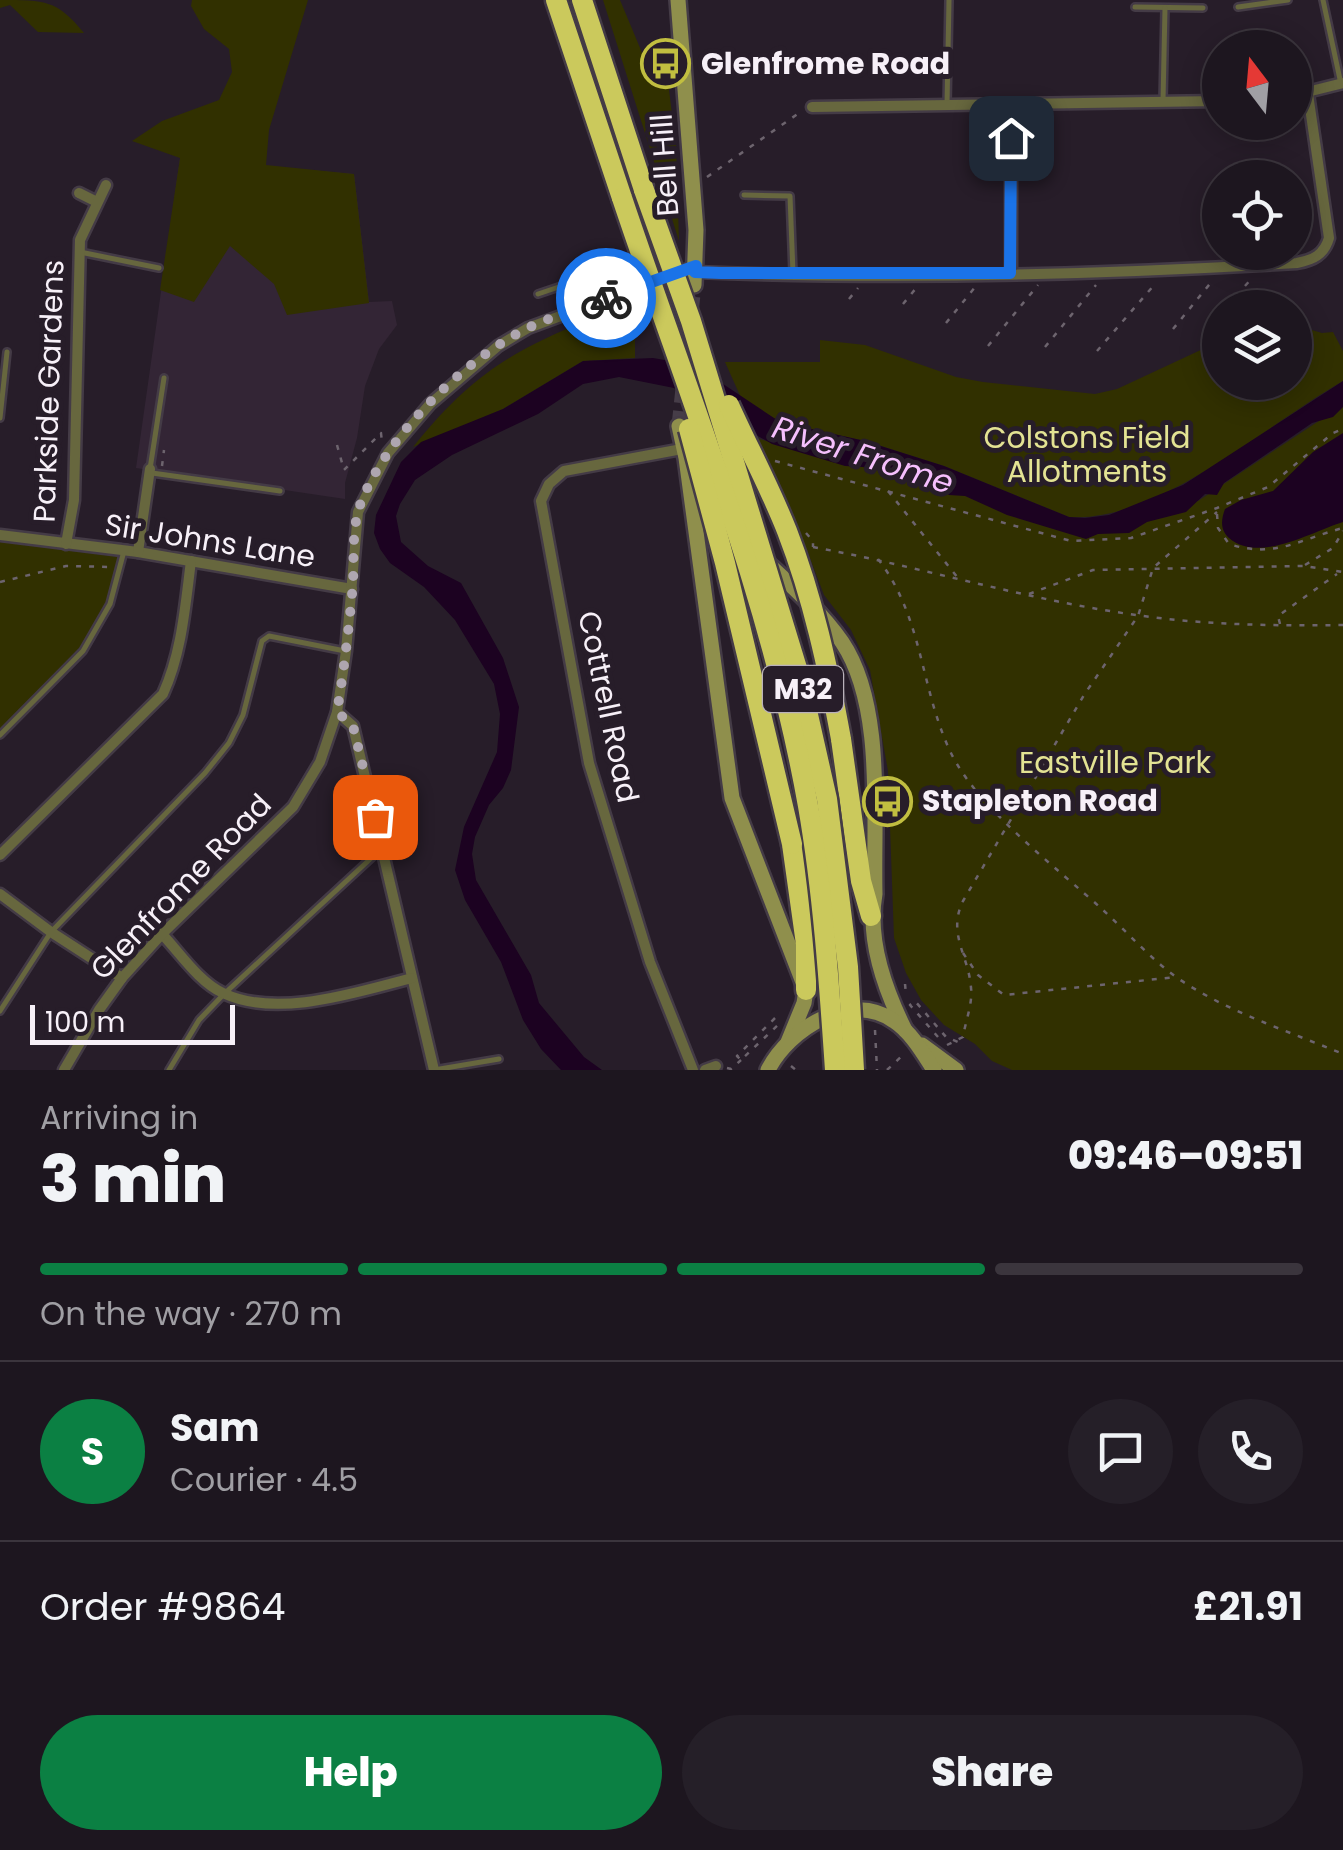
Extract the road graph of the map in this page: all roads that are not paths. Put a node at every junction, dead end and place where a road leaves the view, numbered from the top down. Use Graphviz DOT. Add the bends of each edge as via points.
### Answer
graph roads {
  1 [pos="556,0"];
  2 [pos="582,0"];
  3 [pos="678,0"];
  4 [pos="949,0"];
  5 [pos="1288,0"];
  6 [pos="1322,0"];
  7 [pos="1135,8"];
  8 [pos="1165,8"];
  9 [pos="1204,8"];
  10 [pos="1238,8"];
  11 [pos="1342,84"];
  12 [pos="1312,93"];
  13 [pos="1202,100"];
  14 [pos="1164,101"];
  15 [pos="1011,104"];
  16 [pos="947,105"];
  17 [pos="812,107"];
  18 [pos="1312,120"];
  19 [pos="106,185"];
  20 [pos="79,193"];
  21 [pos="744,195"];
  22 [pos="97,202"];
  23 [pos="696,248"];
  24 [pos="80,252"];
  25 [pos="664,255"];
  26 [pos="648,258"];
  27 [pos="158,268"];
  28 [pos="793,273"];
  29 [pos="1010,273"];
  30 [pos="695,275"];
  31 [pos="538,294"];
  32 [pos="691,321"];
  33 [pos="666,330"];
  34 [pos="7,352"];
  35 [pos="164,378"];
  36 [pos="0,418"];
  37 [pos="678,426"];
  38 [pos="684,453"];
  39 [pos="150,471"];
  40 [pos="280,491"];
  41 [pos="0,536"];
  42 [pos="66,544"];
  43 [pos="746,544"];
  44 [pos="138,552"];
  45 [pos="122,557"];
  46 [pos="190,560"];
  47 [pos="702,587"];
  48 [pos="352,589"];
  49 [pos="346,652"];
  50 [pos="337,712"];
  51 [pos="0,735"];
  52 [pos="382,848"];
  53 [pos="0,855"];
  54 [pos="0,894"];
  55 [pos="871,916"];
  56 [pos="51,932"];
  57 [pos="162,934"];
  58 [pos="122,978"];
  59 [pos="412,978"];
  60 [pos="806,990"];
  61 [pos="224,994"];
  62 [pos="0,1011"];
  63 [pos="908,1033"];
  64 [pos="788,1042"];
  65 [pos="499,1059"];
  66 [pos="772,1063"];
  67 [pos="64,1070"];
  68 [pos="169,1070"];
  69 [pos="433,1070"];
  70 [pos="693,1070"];
  71 [pos="757,1070"];
  72 [pos="835,1070"];
  73 [pos="854,1070"];
  74 [pos="934,1070"];
  75 [pos="956,1070"];
  1 -- 33 [label="highway, M32, bridge"];
  2 -- 32 [label="highway, M32, bridge"];
  3 -- 23 [label="main road, Bell Hill"];
  4 -- 16 [label="lane"];
  5 -- 10 [label="lane"];
  6 -- 11 [label="lane"];
  7 -- 8 [label="lane"];
  8 -- 9 [label="lane"];
  8 -- 14 [label="lane"];
  11 -- 12 [label="street"];
  13 -- 14 [label="street"];
  14 -- 15 [label="street"];
  15 -- 16 [label="street"];
  15 -- 29 [label="street"];
  16 -- 17 [label="street"];
  18 -- 29 [label="street" via="1329,238 1313,260"];
  19 -- 22 [label="street, Parkside Gardens"];
  20 -- 22 [label="street"];
  21 -- 28 [label="lane" via="790,196"];
  22 -- 24 [label="street, Parkside Gardens"];
  23 -- 25 [label="lane"];
  23 -- 30 [label="main road, Bell Hill"];
  24 -- 27 [label="lane"];
  24 -- 42 [label="street, Parkside Gardens" via="74,500"];
  26 -- 31 [label="lane"];
  28 -- 29 [label="street"];
  28 -- 30 [label="street"];
  30 -- 48 [label="street, Glenfrome Road" via="528,328 430,404 388,452 358,512"];
  32 -- 55 [label="highway, M32, bridge" via="791,544 826,660"];
  32 -- 73 [label="highway, M32, bridge" via="799,674 827,799"];
  33 -- 60 [label="highway, M32, bridge" via="792,844"];
  33 -- 72 [label="highway, M32, bridge" via="779,678 808,806"];
  34 -- 36 [label="lane"];
  35 -- 39 [label="lane"];
  37 -- 38 [label="main road"];
  38 -- 43 [label="main road"];
  38 -- 47 [label="main road"];
  38 -- 70 [label="street, Cottrell Road" via="564,471 541,500 589,764 650,962"];
  39 -- 40 [label="lane"];
  39 -- 44 [label="street"];
  41 -- 42 [label="street, Sir Johns Lane"];
  42 -- 45 [label="street, Sir Johns Lane"];
  43 -- 47 [label="main road" via="712,559"];
  43 -- 55 [label="main road" via="826,621 868,700"];
  44 -- 45 [label="street, Sir Johns Lane"];
  44 -- 46 [label="street, Sir Johns Lane"];
  45 -- 51 [label="lane" via="110,604 83,650"];
  46 -- 48 [label="street, Sir Johns Lane"];
  46 -- 53 [label="street" via="180,644 163,694"];
  47 -- 60 [label="main road" via="732,798"];
  48 -- 49 [label="street, Glenfrome Road"];
  49 -- 50 [label="street, Glenfrome Road"];
  49 -- 56 [label="lane" via="269,636 262,641 229,743"];
  50 -- 52 [label="street" via="353,726"];
  50 -- 57 [label="street, Glenfrome Road" via="320,762 293,807"];
  52 -- 59 [label="street"];
  52 -- 61 [label="lane"];
  54 -- 56 [label="street"];
  55 -- 63 [label="main road" via="888,994"];
  56 -- 58 [label="street"];
  56 -- 62 [label="lane"];
  57 -- 58 [label="street, Glenfrome Road"];
  57 -- 61 [label="street"];
  58 -- 67 [label="street, Glenfrome Road"];
  59 -- 61 [label="street" via="324,1000 261,1002"];
  59 -- 69 [label="street"];
  60 -- 64 [label="main road"];
  61 -- 68 [label="lane" via="199,1020"];
  63 -- 64 [label="main road" via="878,1013 847,1010"];
  63 -- 74 [label="main road"];
  63 -- 75 [label="main road"];
  64 -- 66 [label="main road"];
  65 -- 69 [label="lane"];
  66 -- 71 [label="main road"];
}
